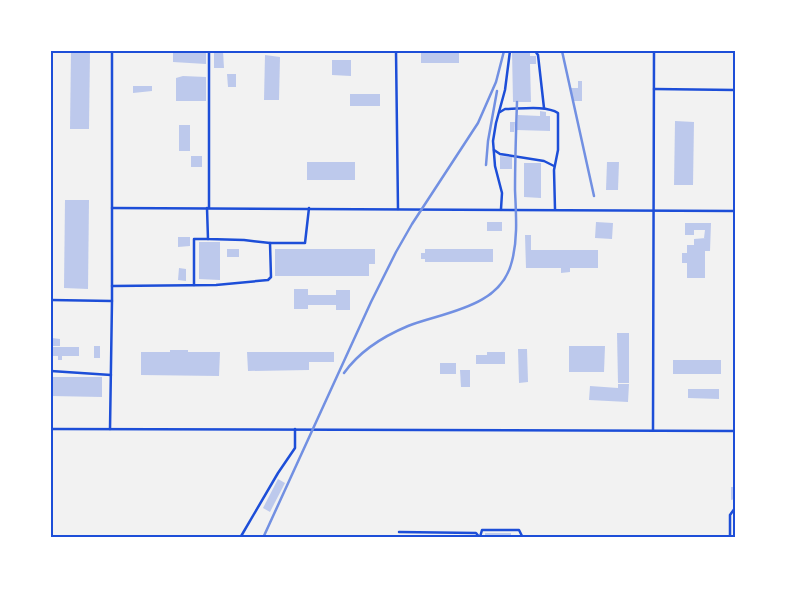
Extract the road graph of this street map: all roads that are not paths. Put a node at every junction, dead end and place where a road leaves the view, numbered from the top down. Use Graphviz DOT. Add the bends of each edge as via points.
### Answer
graph roads {
  1 [pos="112,51"];
  2 [pos="209,51"];
  3 [pos="396,51"];
  4 [pos="510,51"];
  5 [pos="535,51"];
  6 [pos="654,51"];
  7 [pos="654,89"];
  8 [pos="735,90"];
  9 [pos="544,108"];
  10 [pos="499,113"];
  11 [pos="494,150"];
  12 [pos="554,166"];
  13 [pos="112,208"];
  14 [pos="208,208"];
  15 [pos="309,208"];
  16 [pos="398,209"];
  17 [pos="501,209"];
  18 [pos="555,209"];
  19 [pos="653,210"];
  20 [pos="735,211"];
  21 [pos="208,239"];
  22 [pos="270,242"];
  23 [pos="194,285"];
  24 [pos="112,286"];
  25 [pos="51,300"];
  26 [pos="112,301"];
  27 [pos="51,371"];
  28 [pos="111,374"];
  29 [pos="51,429"];
  30 [pos="110,429"];
  31 [pos="295,429"];
  32 [pos="653,430"];
  33 [pos="735,430"];
  34 [pos="735,508"];
  35 [pos="399,532"];
  36 [pos="240,538"];
  37 [pos="480,538"];
  38 [pos="523,538"];
  39 [pos="730,538"];
  1 -- 13 [label="lane"];
  2 -- 14 [label="lane"];
  3 -- 16 [label="lane"];
  4 -- 10 [label="lane"];
  5 -- 9 [label="lane"];
  6 -- 7 [label="lane"];
  7 -- 8 [label="lane"];
  7 -- 19 [label="lane"];
  9 -- 10 [label="lane" via="506,109"];
  9 -- 12 [label="lane" via="558,113 558,150"];
  10 -- 11 [label="lane"];
  11 -- 12 [label="lane" via="500,154 544,160"];
  11 -- 17 [label="lane" via="502,193"];
  12 -- 18 [label="lane"];
  13 -- 14 [label="lane"];
  13 -- 24 [label="lane"];
  14 -- 15 [label="lane"];
  14 -- 21 [label="lane"];
  15 -- 16 [label="lane"];
  15 -- 22 [label="lane" via="306,243"];
  16 -- 17 [label="lane"];
  17 -- 18 [label="lane"];
  18 -- 19 [label="lane"];
  19 -- 20 [label="lane"];
  19 -- 32 [label="lane"];
  21 -- 22 [label="lane"];
  21 -- 23 [label="lane" via="194,239"];
  22 -- 23 [label="lane" via="271,278 268,280"];
  23 -- 24 [label="lane"];
  24 -- 26 [label="lane"];
  25 -- 26 [label="lane"];
  26 -- 28 [label="lane"];
  27 -- 28 [label="lane"];
  28 -- 30 [label="lane"];
  29 -- 30 [label="lane"];
  30 -- 31 [label="lane"];
  31 -- 32 [label="lane"];
  31 -- 36 [label="lane" via="295,448"];
  32 -- 33 [label="lane"];
  34 -- 39 [label="lane" via="730,515"];
  35 -- 37 [label="lane" via="476,533"];
  37 -- 38 [label="lane" via="482,530 519,530"];
}
